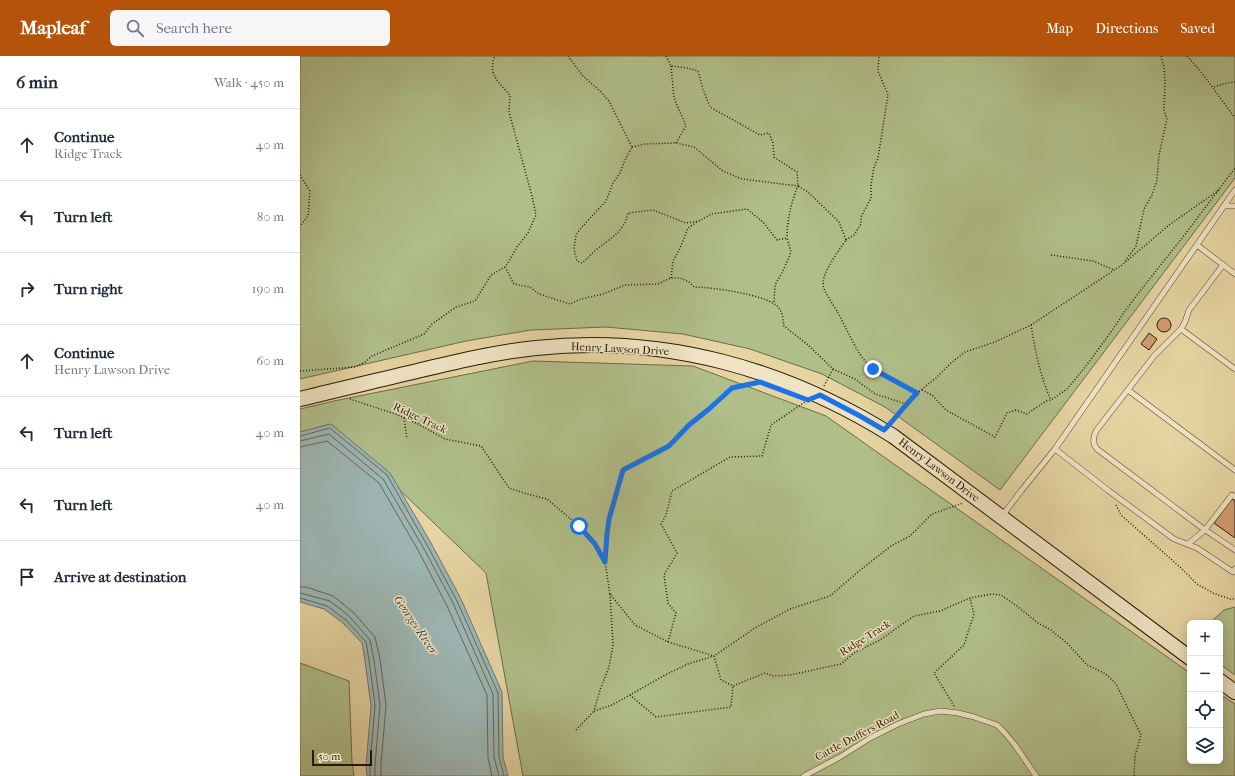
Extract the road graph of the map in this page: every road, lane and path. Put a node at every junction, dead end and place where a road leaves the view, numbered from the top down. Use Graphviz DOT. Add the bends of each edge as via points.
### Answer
graph roads {
  1 [pos="495,56"];
  2 [pos="568,56"];
  3 [pos="666,56"];
  4 [pos="879,56"];
  5 [pos="1161,56"];
  6 [pos="1187,56"];
  7 [pos="671,66"];
  8 [pos="1235,82"];
  9 [pos="1214,87"];
  10 [pos="1235,118"];
  11 [pos="676,143"];
  12 [pos="632,147"];
  13 [pos="1235,168"];
  14 [pos="300,175"];
  15 [pos="798,186"];
  16 [pos="1219,190"];
  17 [pos="1235,190"];
  18 [pos="1224,206"];
  19 [pos="1235,206"];
  20 [pos="699,221"];
  21 [pos="300,226"];
  22 [pos="787,238"];
  23 [pos="846,240"];
  24 [pos="1197,245"];
  25 [pos="1051,255"];
  26 [pos="1122,265"];
  27 [pos="1223,265"];
  28 [pos="505,267"];
  29 [pos="1114,270"];
  30 [pos="1235,274"];
  31 [pos="671,278"];
  32 [pos="774,303"];
  33 [pos="1031,325"];
  34 [pos="1181,329"];
  35 [pos="833,369"];
  36 [pos="1235,369"];
  37 [pos="300,372"];
  38 [pos="760,382"];
  39 [pos="922,390"];
  40 [pos="1128,390"];
  41 [pos="917,393"];
  42 [pos="814,397"];
  43 [pos="349,398"];
  44 [pos="300,399"];
  45 [pos="1051,400"];
  46 [pos="906,404"];
  47 [pos="404,418"];
  48 [pos="884,430"];
  49 [pos="407,439"];
  50 [pos="1055,449"];
  51 [pos="1235,470"];
  52 [pos="1109,490"];
  53 [pos="1235,497"];
  54 [pos="979,499"];
  55 [pos="1002,516"];
  56 [pos="1205,530"];
  57 [pos="1188,544"];
  58 [pos="1235,550"];
  59 [pos="605,562"];
  60 [pos="1235,569"];
  61 [pos="610,594"];
  62 [pos="970,598"];
  63 [pos="1235,599"];
  64 [pos="668,642"];
  65 [pos="714,656"];
  66 [pos="1187,656"];
  67 [pos="1223,683"];
  68 [pos="733,686"];
  69 [pos="1235,692"];
  70 [pos="630,695"];
  71 [pos="594,711"];
  72 [pos="958,713"];
  73 [pos="576,730"];
  74 [pos="804,776"];
  75 [pos="1036,776"];
  76 [pos="1134,776"];
  1 -- 28 [label="path" via="492,62 494,78 510,95 509,112 536,215 528,233"];
  2 -- 12 [label="path" via="583,76 609,101"];
  3 -- 7 [label="path"];
  4 -- 23 [label="path" via="878,72 888,95 871,185 872,198 861,218 861,224 854,235"];
  5 -- 26 [label="path" via="1165,80 1164,111 1167,119 1156,180 1152,195 1144,209 1136,246"];
  6 -- 9 [label="path"];
  7 -- 11 [label="path" via="674,98 686,126"];
  7 -- 15 [label="path" via="698,72 710,107 760,135 769,133 774,157 797,172"];
  8 -- 9 [label="path"];
  9 -- 10 [label="path"];
  11 -- 12 [label="path"];
  11 -- 15 [label="path" via="694,147 723,171 742,179"];
  12 -- 20 [label="path" via="606,201 576,235 574,249 577,261 582,263 619,233 628,214 654,210 686,223"];
  13 -- 16 [label="path"];
  14 -- 21 [label="path" via="310,191 308,216"];
  15 -- 22 [label="path" via="790,210"];
  15 -- 23 [label="path" via="808,192 839,222"];
  16 -- 26 [label="path" via="1169,225"];
  16 -- 45 [label="path" via="1140,291 1086,366 1067,389"];
  17 -- 18 [label="lane"];
  18 -- 19 [label="lane"];
  18 -- 24 [label="lane"];
  20 -- 22 [label="path" via="711,214 747,209 763,222 777,240"];
  20 -- 31 [label="path" via="688,228 673,261"];
  22 -- 32 [label="path" via="791,252 775,285"];
  23 -- 41 [label="path" via="825,276 824,288 864,359 873,369"];
  24 -- 27 [label="lane"];
  24 -- 50 [label="lane"];
  25 -- 29 [label="path" via="1093,261"];
  26 -- 29 [label="path"];
  27 -- 30 [label="lane"];
  27 -- 34 [label="lane" via="1189,310"];
  28 -- 31 [label="path" via="514,284 530,286 539,294 570,304 625,285 658,284"];
  28 -- 37 [label="path" via="491,275 475,301 456,307 432,324 424,334 372,356 355,367"];
  29 -- 33 [label="path"];
  31 -- 32 [label="path" via="680,278 694,287 751,295"];
  32 -- 35 [label="path" via="780,310 784,326"];
  33 -- 39 [label="path" via="995,342 965,352"];
  33 -- 45 [label="path" via="1036,358"];
  34 -- 36 [label="lane"];
  34 -- 40 [label="lane" via="1154,356"];
  35 -- 42 [label="path"];
  35 -- 46 [label="path" via="855,379 875,394"];
  38 -- 59 [label="path" via="732,388 669,446 623,470 609,519"];
  39 -- 41 [label="path"];
  39 -- 45 [label="path" via="932,395 946,410 995,436 1007,413 1016,410 1027,414"];
  40 -- 51 [label="lane"];
  40 -- 56 [label="lane" via="1096,431 1093,440 1095,447"];
  41 -- 46 [label="path"];
  42 -- 44 [label="main road, Henry Lawson Drive" via="786,382 756,371 700,356 647,348 578,345 534,348 482,356"];
  42 -- 48 [label="main road, Henry Lawson Drive" via="860,416"];
  42 -- 64 [label="path" via="771,425 762,456 730,457 672,491 661,524 677,553 664,576 668,603 676,613"];
  43 -- 47 [label="path, Ridge Track"];
  46 -- 48 [label="path"];
  47 -- 49 [label="path"];
  47 -- 59 [label="path, Ridge Track" via="445,439 481,446 509,488 547,499 579,526 595,544"];
  48 -- 54 [label="main road, Henry Lawson Drive"];
  50 -- 52 [label="lane"];
  50 -- 55 [label="lane"];
  52 -- 57 [label="lane" via="1174,539"];
  52 -- 63 [label="path" via="1121,516 1197,584 1219,595"];
  53 -- 56 [label="lane" via="1232,494"];
  54 -- 55 [label="main road, Henry Lawson Drive"];
  54 -- 65 [label="path" via="932,514 910,536 891,546 830,596 790,609 754,628"];
  55 -- 66 [label="main road, Henry Lawson Drive"];
  56 -- 57 [label="lane"];
  56 -- 58 [label="lane"];
  57 -- 60 [label="lane" via="1233,572"];
  59 -- 61 [label="path, Ridge Track"];
  61 -- 64 [label="path" via="635,625"];
  61 -- 71 [label="path, Ridge Track" via="613,645 609,667"];
  62 -- 68 [label="path, Ridge Track" via="940,611 914,616 840,664 790,675 773,676 764,673"];
  62 -- 72 [label="path" via="974,614 964,645 934,673"];
  62 -- 76 [label="path, Ridge Track" via="1001,595 1038,623 1052,630 1087,666 1106,674 1116,684 1141,735 1135,756"];
  64 -- 65 [label="path"];
  65 -- 68 [label="path" via="721,680"];
  65 -- 70 [label="path" via="688,664"];
  67 -- 69 [label="main road"];
  68 -- 70 [label="path" via="731,707 656,717"];
  70 -- 71 [label="path"];
  71 -- 73 [label="path"];
  72 -- 74 [label="lane, Cattle Duffers Road" via="930,713 898,724"];
  72 -- 75 [label="lane, Cattle Duffers Road" via="997,725 1015,745"];
}
